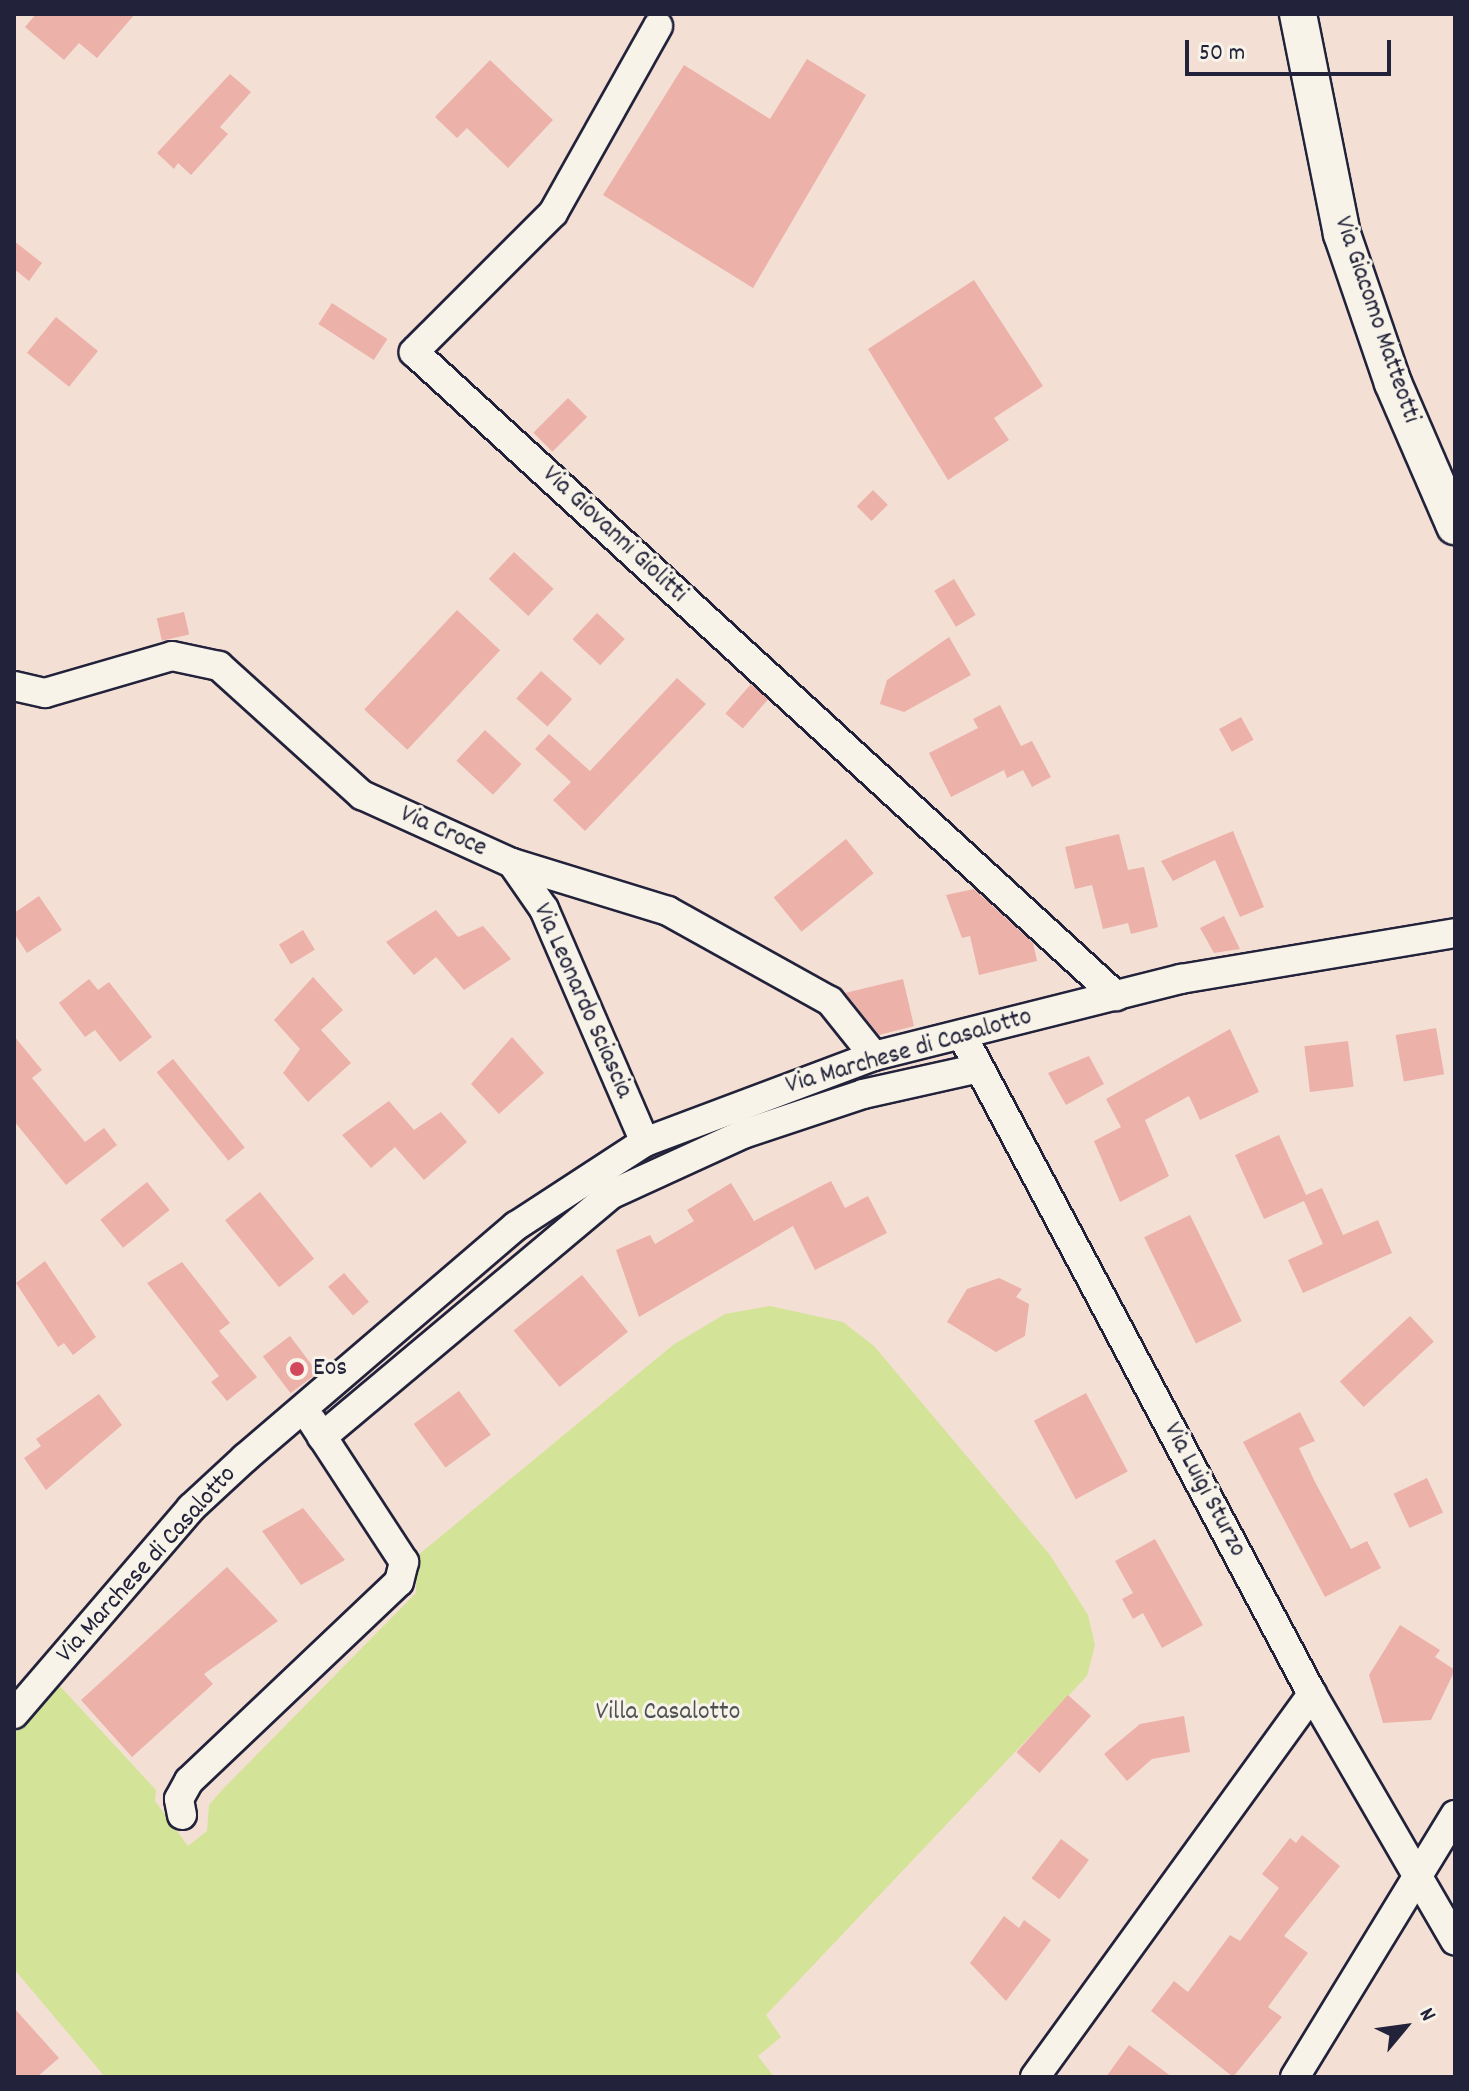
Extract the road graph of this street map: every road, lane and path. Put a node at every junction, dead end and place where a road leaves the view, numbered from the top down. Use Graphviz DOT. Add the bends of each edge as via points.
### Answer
graph roads {
  1 [pos="1298,14"];
  2 [pos="658,26"];
  3 [pos="1455,526"];
  4 [pos="14,686"];
  5 [pos="512,863"];
  6 [pos="1455,933"];
  7 [pos="1116,996"];
  8 [pos="962,1035"];
  9 [pos="874,1056"];
  10 [pos="979,1068"];
  11 [pos="645,1142"];
  12 [pos="305,1410"];
  13 [pos="322,1437"];
  14 [pos="1312,1694"];
  15 [pos="14,1714"];
  16 [pos="182,1815"];
  17 [pos="1455,1815"];
  18 [pos="1417,1881"];
  19 [pos="1455,1941"];
  20 [pos="1035,2077"];
  21 [pos="1295,2077"];
  1 -- 3 [label="main road, Via Giacomo Matteotti" via="1342,234 1393,383"];
  2 -- 7 [label="street, Via Giovanni Giolitti" via="553,213 414,352"];
  4 -- 5 [label="street, Via Croce" via="45,693 172,656 219,666 362,795"];
  5 -- 9 [label="street, Via Croce" via="668,911 830,1001"];
  5 -- 11 [label="street, Via Leonardo Sciascia" via="544,909"];
  6 -- 7 [label="street, Via Marchese di Casalotto"];
  7 -- 8 [label="street, Via Marchese di Casalotto"];
  8 -- 9 [label="street, Via Marchese di Casalotto"];
  8 -- 10 [label="street, Via Luigi Sturzo"];
  9 -- 11 [label="street, Via Marchese di Casalotto"];
  10 -- 13 [label="street" via="863,1094 743,1134 610,1195"];
  10 -- 14 [label="street, Via Luigi Sturzo"];
  11 -- 12 [label="street, Via Marchese di Casalotto" via="516,1226"];
  12 -- 13 [label="street"];
  12 -- 15 [label="street, Via Marchese di Casalotto" via="191,1508"];
  13 -- 16 [label="street" via="404,1562 399,1582 189,1781 179,1799"];
  14 -- 18 [label="street, Via Luigi Sturzo"];
  14 -- 20 [label="street"];
  17 -- 18 [label="street"];
  18 -- 19 [label="street, Via Luigi Sturzo"];
  18 -- 21 [label="street"];
}
